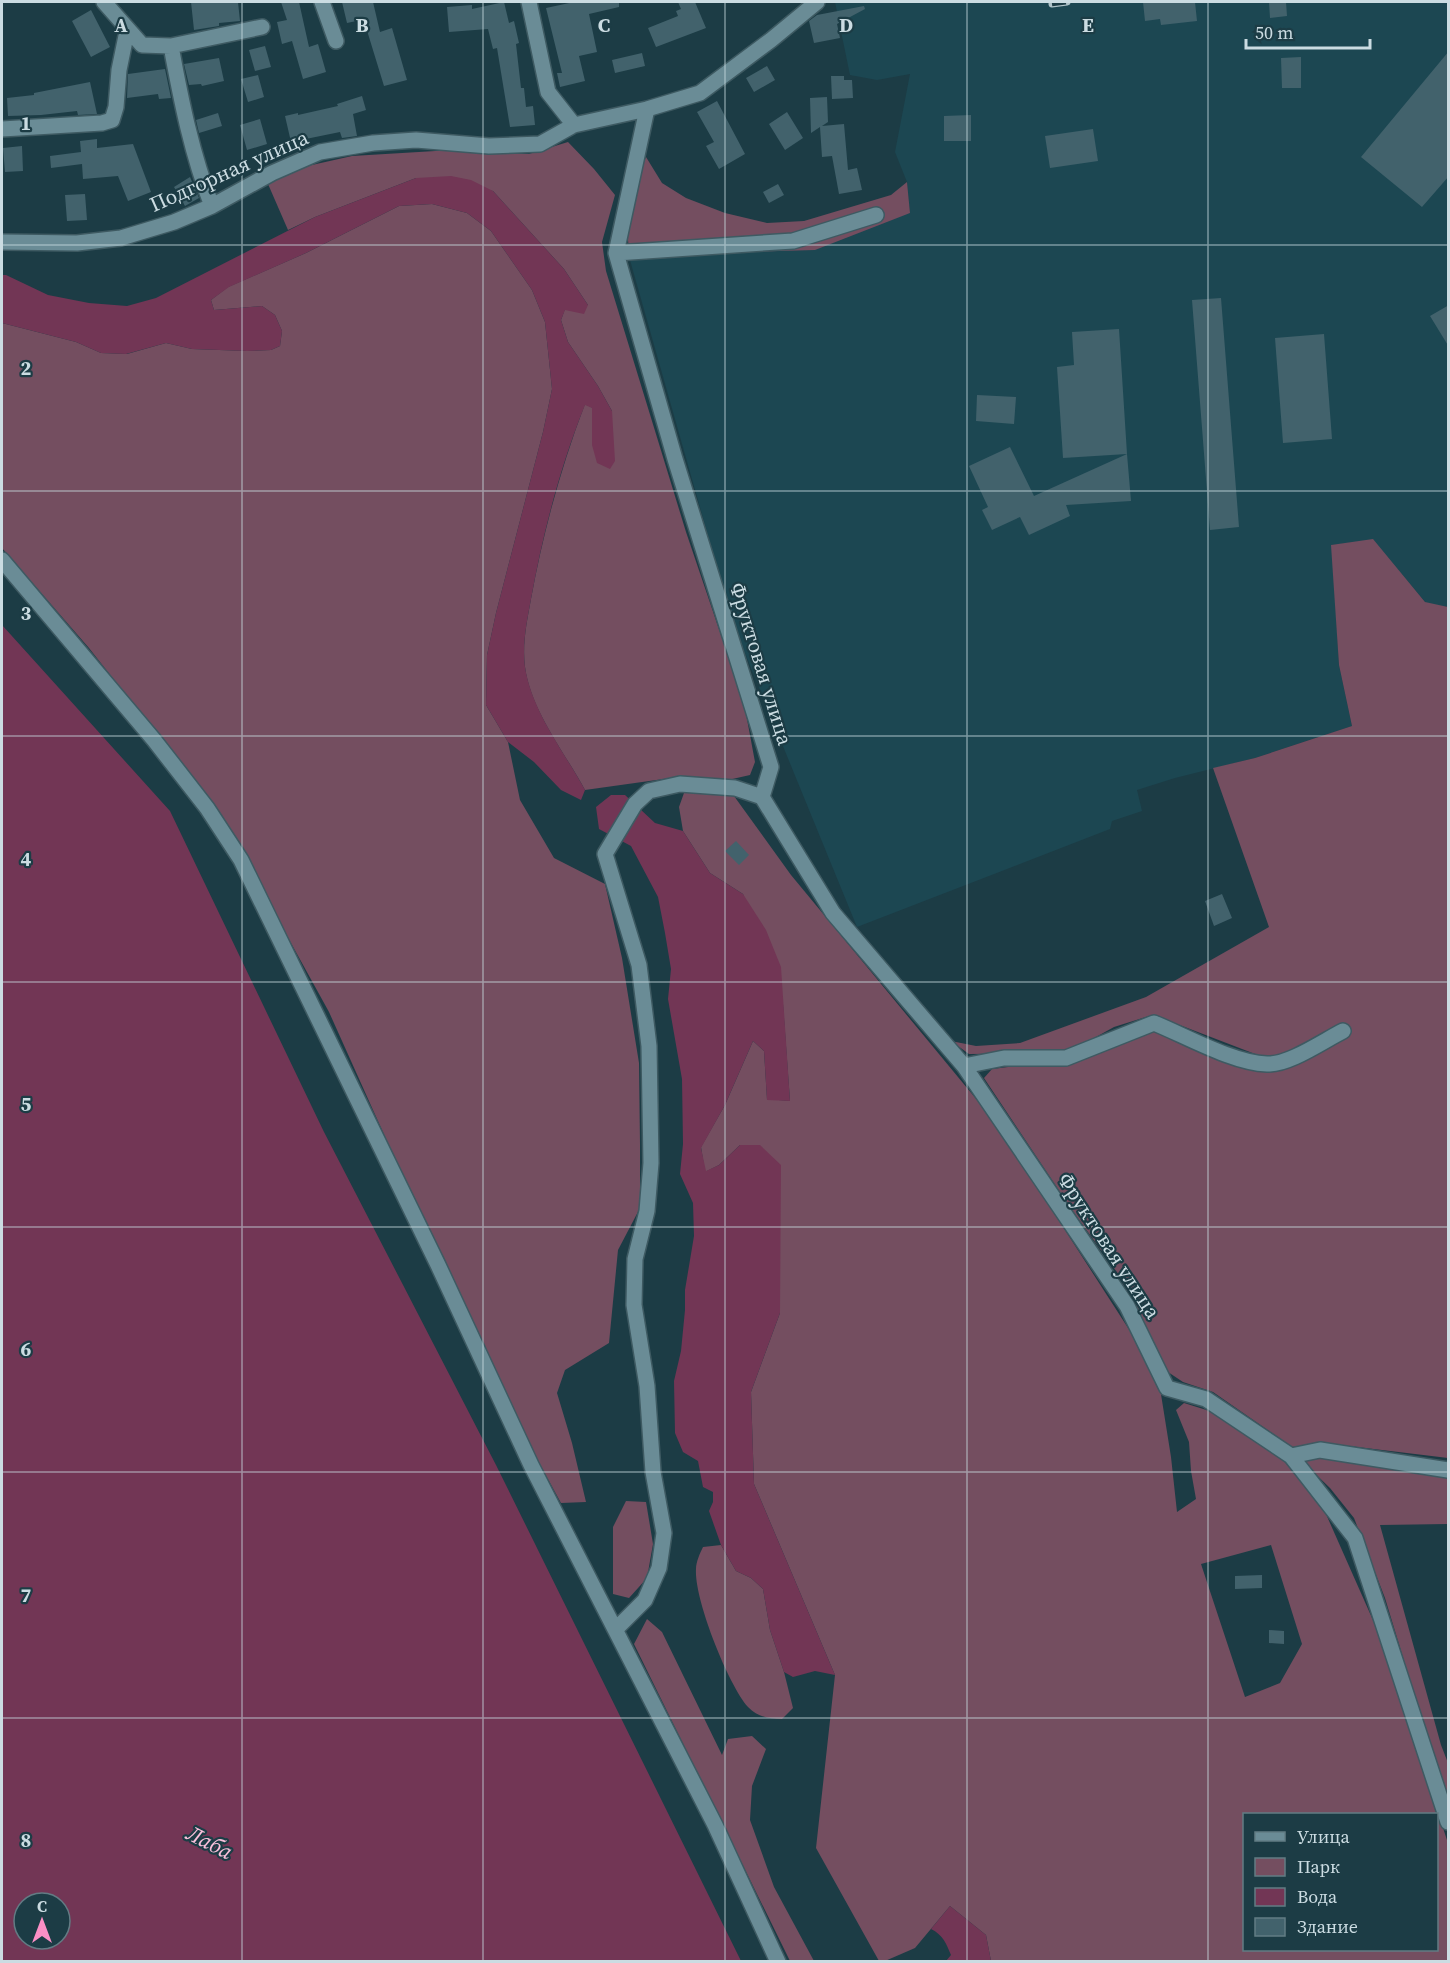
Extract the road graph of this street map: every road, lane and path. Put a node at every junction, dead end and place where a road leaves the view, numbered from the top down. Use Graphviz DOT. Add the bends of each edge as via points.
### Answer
graph roads {
  1 [pos="104,2"];
  2 [pos="322,2"];
  3 [pos="529,2"];
  4 [pos="817,2"];
  5 [pos="262,27"];
  6 [pos="128,31"];
  7 [pos="336,40"];
  8 [pos="171,46"];
  9 [pos="647,109"];
  10 [pos="574,125"];
  11 [pos="2,129"];
  12 [pos="212,206"];
  13 [pos="876,215"];
  14 [pos="2,242"];
  15 [pos="616,253"];
  16 [pos="2,560"];
  17 [pos="762,796"];
  18 [pos="1342,1031"];
  19 [pos="964,1066"];
  20 [pos="1291,1456"];
  21 [pos="1449,1470"];
  22 [pos="616,1629"];
  23 [pos="1449,1822"];
  24 [pos="778,1962"];
  1 -- 6 [label="street"];
  2 -- 7 [label="street"];
  3 -- 10 [label="street" via="548,92"];
  4 -- 9 [label="street, Подгорная улица" via="700,93"];
  5 -- 8 [label="street"];
  6 -- 8 [label="street" via="142,45"];
  6 -- 11 [label="street" via="112,120"];
  8 -- 12 [label="street" via="202,182"];
  9 -- 10 [label="street, Подгорная улица"];
  9 -- 15 [label="street, Фруктовая улица"];
  10 -- 12 [label="street, Подгорная улица" via="540,144 489,146 416,140 320,152"];
  12 -- 14 [label="street, Подгорная улица" via="121,238 78,243"];
  13 -- 15 [label="street" via="793,241"];
  15 -- 17 [label="street, Фруктовая улица" via="771,767"];
  16 -- 22 [label="street" via="154,740 241,860 531,1465"];
  17 -- 19 [label="street, Фруктовая улица" via="833,913"];
  17 -- 22 [label="street" via="735,788 680,784 649,791 635,804 605,854 639,965 649,1046 651,1164 647,1210 635,1259 634,1305 664,1533 659,1568 645,1600"];
  18 -- 19 [label="street" via="1293,1058 1268,1064 1234,1057 1154,1023 1066,1058 1004,1058"];
  19 -- 20 [label="street, Фруктовая улица" via="1127,1306 1167,1388 1206,1399"];
  20 -- 21 [label="street" via="1320,1450"];
  20 -- 23 [label="street, Фруктовая улица" via="1355,1538"];
  22 -- 24 [label="street" via="715,1825"];
}
